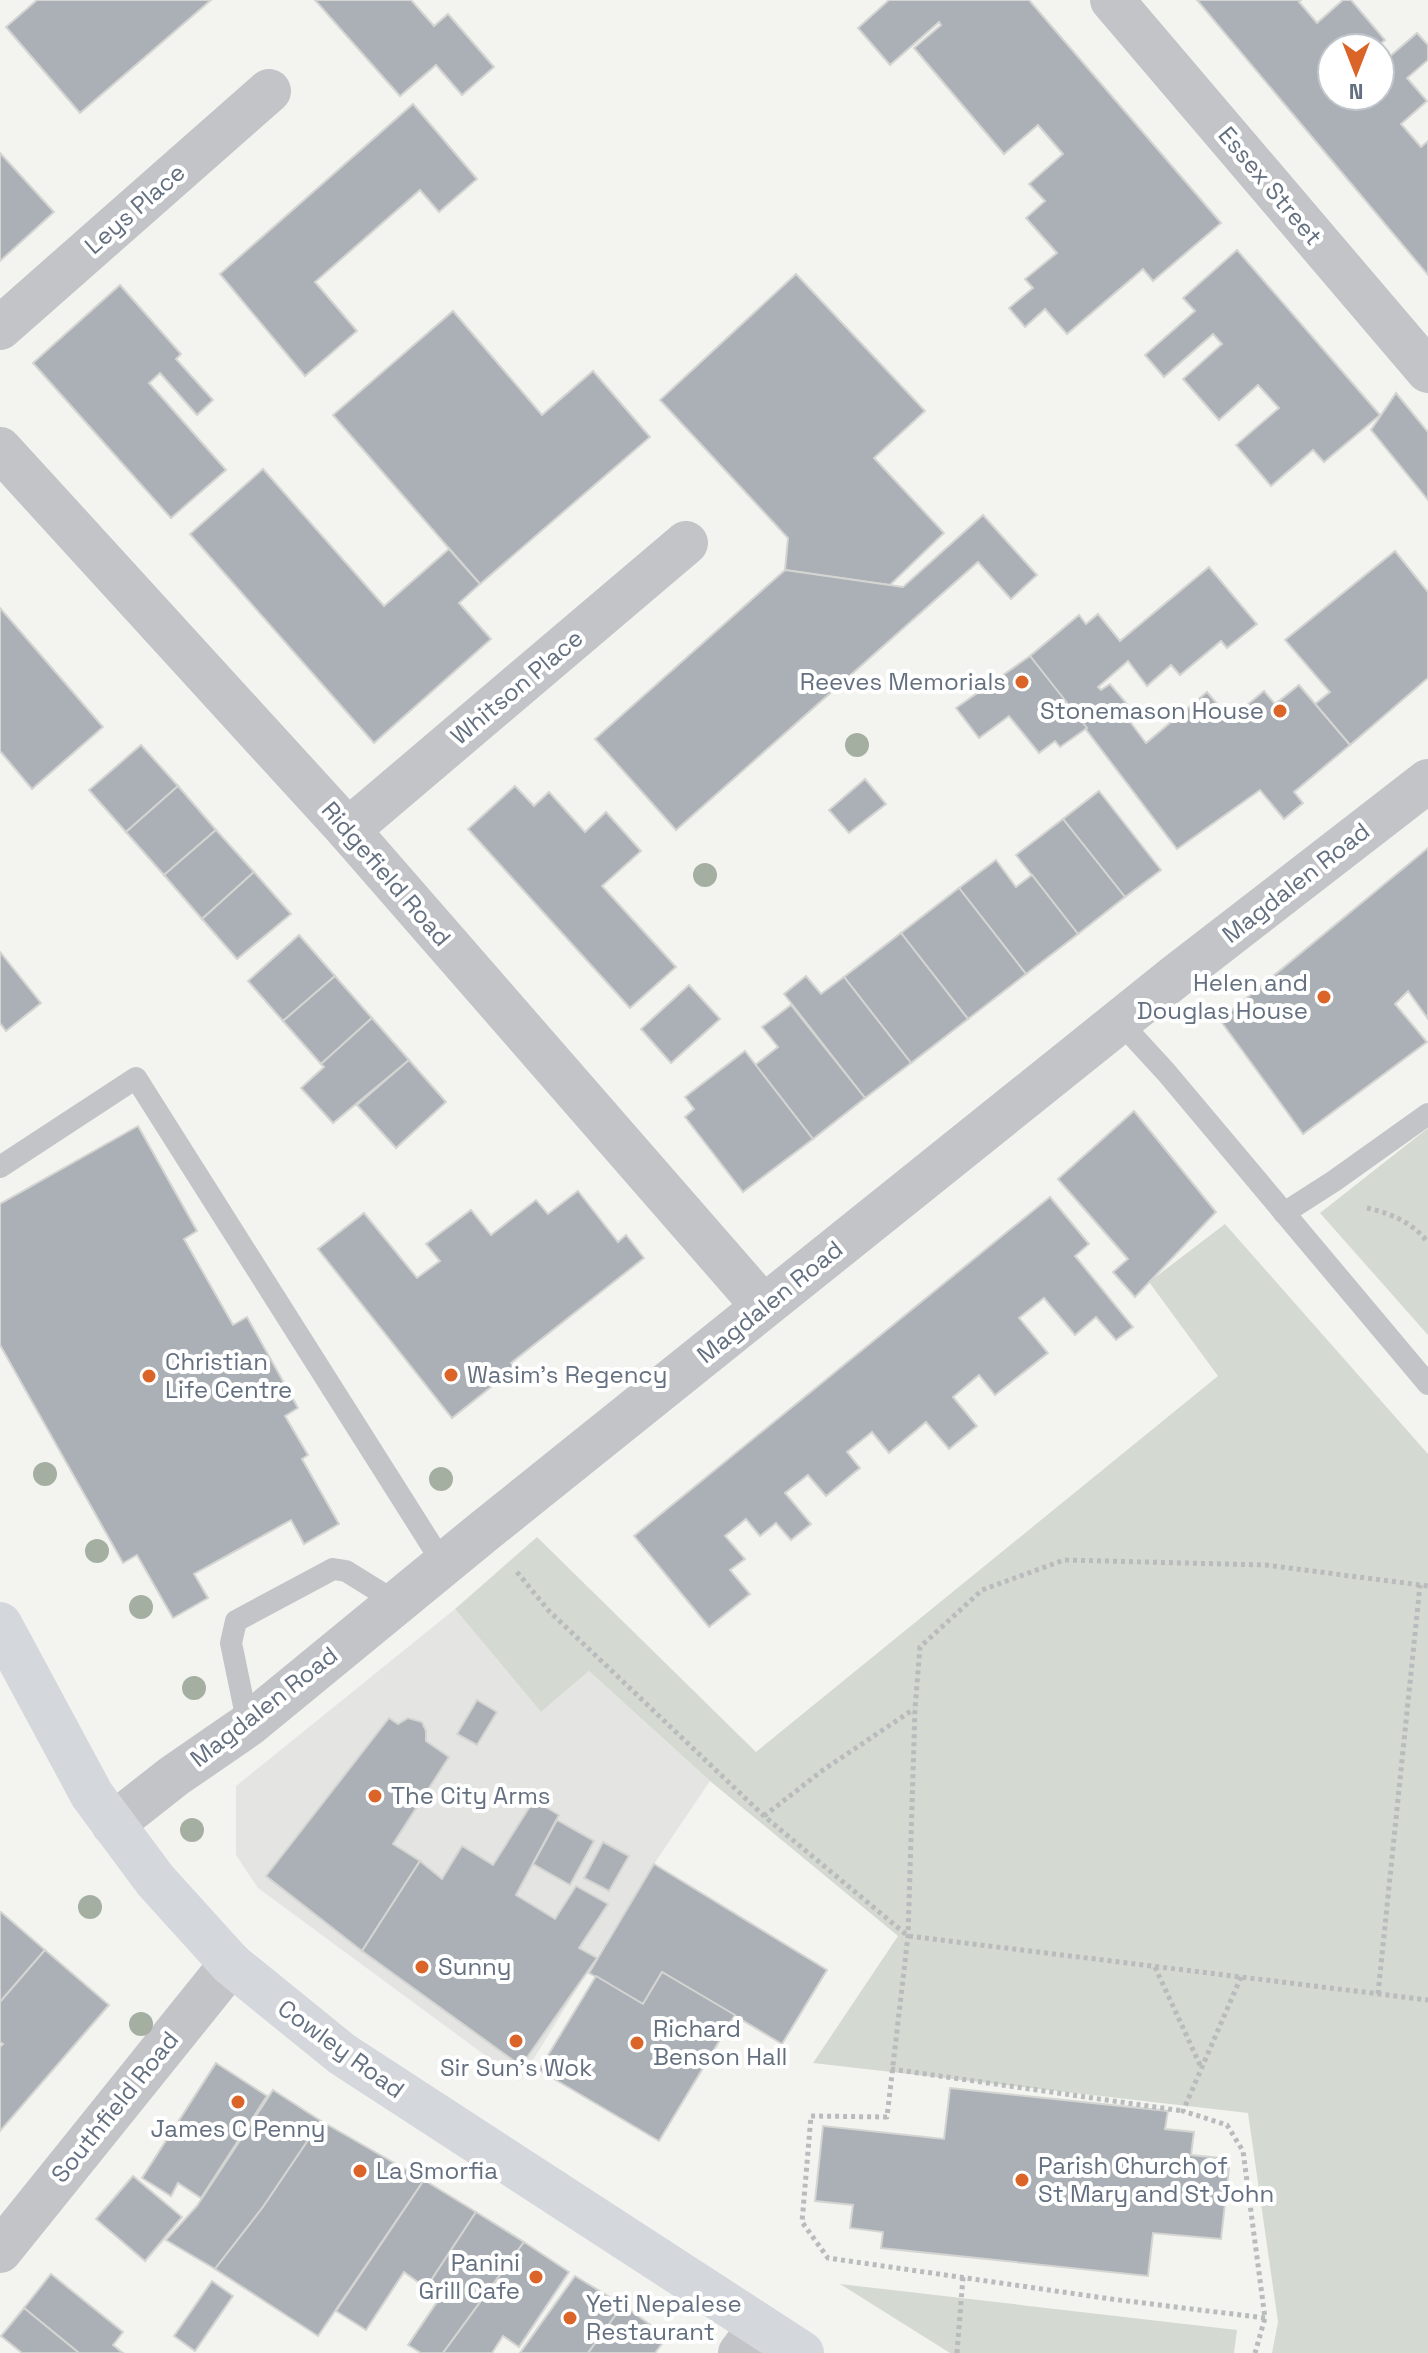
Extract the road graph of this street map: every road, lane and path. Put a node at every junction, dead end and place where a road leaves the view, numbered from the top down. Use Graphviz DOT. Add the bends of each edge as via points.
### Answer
graph roads {
  1 [pos="1112,0"];
  2 [pos="269,91"];
  3 [pos="0,328"];
  4 [pos="1428,371"];
  5 [pos="0,449"];
  6 [pos="686,543"];
  7 [pos="1428,781"];
  8 [pos="348,830"];
  9 [pos="1120,1022"];
  10 [pos="1428,1114"];
  11 [pos="0,1167"];
  12 [pos="1334,1181"];
  13 [pos="1284,1213"];
  14 [pos="1428,1243"];
  15 [pos="763,1306"];
  16 [pos="1428,1384"];
  17 [pos="483,1532"];
  18 [pos="444,1565"];
  19 [pos="1420,1585"];
  20 [pos="1428,1586"];
  21 [pos="396,1602"];
  22 [pos="0,1624"];
  23 [pos="915,1709"];
  24 [pos="248,1725"];
  25 [pos="764,1816"];
  26 [pos="113,1824"];
  27 [pos="908,1936"];
  28 [pos="231,1964"];
  29 [pos="1155,1967"];
  30 [pos="1241,1977"];
  31 [pos="1378,1994"];
  32 [pos="1428,2000"];
  33 [pos="1201,2068"];
  34 [pos="890,2069"];
  35 [pos="1183,2111"];
  36 [pos="0,2251"];
  37 [pos="963,2277"];
  38 [pos="1265,2318"];
  39 [pos="750,2339"];
  40 [pos="802,2353"];
  41 [pos="957,2353"];
  42 [pos="1255,2353"];
  1 -- 4 [label="street, Essex Street"];
  2 -- 3 [label="street, Leys Place"];
  5 -- 8 [label="street, Ridgefield Road"];
  6 -- 8 [label="street, Whitson Place"];
  7 -- 9 [label="street, Magdalen Road"];
  8 -- 15 [label="street, Ridgefield Road"];
  9 -- 13 [label="lane"];
  9 -- 15 [label="street, Magdalen Road"];
  10 -- 12 [label="lane"];
  11 -- 18 [label="lane" via="136,1078"];
  12 -- 13 [label="lane"];
  12 -- 14 [label="path" via="1352,1205 1394,1216 1420,1231"];
  13 -- 16 [label="lane"];
  15 -- 17 [label="street, Magdalen Road"];
  17 -- 18 [label="street, Magdalen Road"];
  17 -- 25 [label="path" via="549,1611"];
  18 -- 21 [label="street, Magdalen Road"];
  19 -- 20 [label="path"];
  19 -- 23 [label="path" via="1266,1565 1064,1560 982,1590 920,1647"];
  19 -- 31 [label="path"];
  21 -- 24 [label="street, Magdalen Road"];
  21 -- 24 [label="lane" via="346,1571 333,1569 236,1621 231,1643"];
  22 -- 26 [label="main road, Cowley Road" via="92,1795"];
  23 -- 25 [label="path"];
  23 -- 27 [label="path"];
  24 -- 26 [label="street, Magdalen Road"];
  25 -- 27 [label="path"];
  26 -- 28 [label="main road, Cowley Road"];
  27 -- 29 [label="path"];
  27 -- 34 [label="path"];
  28 -- 36 [label="street, Southfield Road"];
  28 -- 39 [label="main road, Cowley Road" via="342,2054"];
  29 -- 30 [label="path"];
  29 -- 33 [label="path"];
  30 -- 31 [label="path"];
  30 -- 33 [label="path"];
  31 -- 32 [label="path"];
  33 -- 35 [label="path"];
  34 -- 35 [label="path"];
  34 -- 37 [label="path" via="887,2117 811,2116 802,2222 828,2258"];
  35 -- 38 [label="path" via="1227,2125 1243,2151"];
  37 -- 38 [label="path"];
  37 -- 41 [label="path"];
  38 -- 42 [label="path"];
  39 -- 40 [label="main road, Cowley Road"];
}
